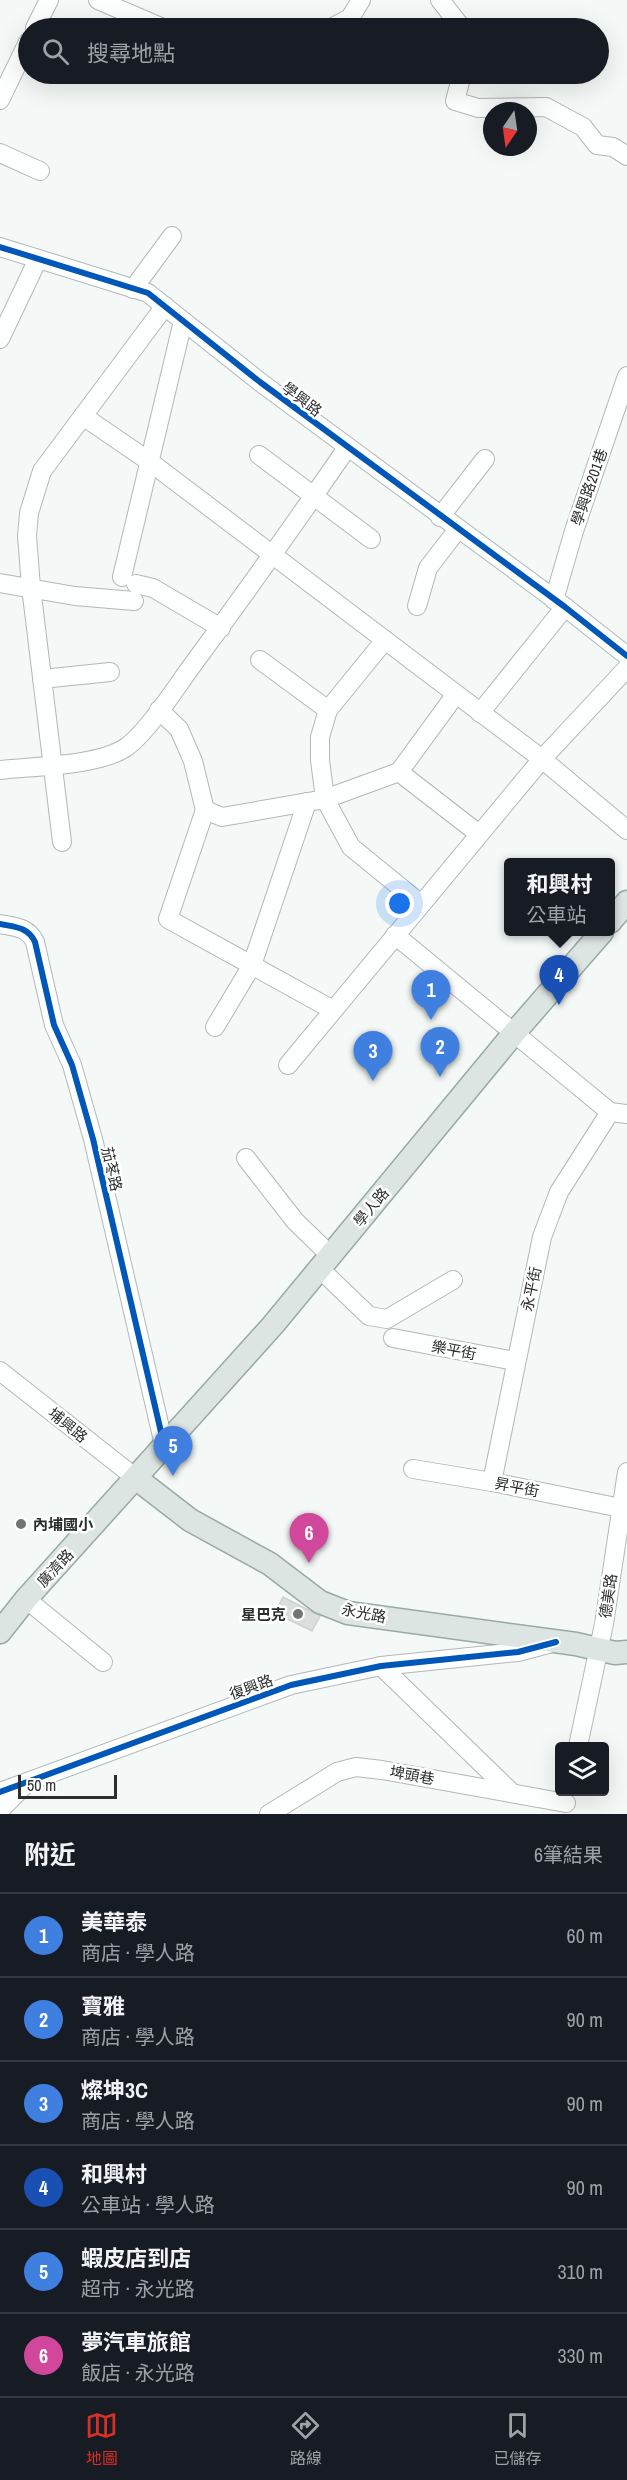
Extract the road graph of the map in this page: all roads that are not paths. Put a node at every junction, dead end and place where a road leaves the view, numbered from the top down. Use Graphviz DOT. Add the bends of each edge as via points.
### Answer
graph roads {
  1 [pos="49,0"];
  2 [pos="98,0"];
  3 [pos="361,0"];
  4 [pos="440,0"];
  5 [pos="40,18"];
  6 [pos="140,18"];
  7 [pos="351,18"];
  8 [pos="454,18"];
  9 [pos="18,63"];
  10 [pos="459,84"];
  11 [pos="0,100"];
  12 [pos="0,153"];
  13 [pos="627,156"];
  14 [pos="40,171"];
  15 [pos="172,236"];
  16 [pos="0,247"];
  17 [pos="38,259"];
  18 [pos="133,289"];
  19 [pos="165,306"];
  20 [pos="183,321"];
  21 [pos="0,339"];
  22 [pos="627,376"];
  23 [pos="83,416"];
  24 [pos="347,448"];
  25 [pos="259,455"];
  26 [pos="485,459"];
  27 [pos="150,462"];
  28 [pos="314,496"];
  29 [pos="440,517"];
  30 [pos="458,530"];
  31 [pos="371,539"];
  32 [pos="273,556"];
  33 [pos="0,583"];
  34 [pos="31,587"];
  35 [pos="130,587"];
  36 [pos="559,603"];
  37 [pos="417,606"];
  38 [pos="220,628"];
  39 [pos="385,640"];
  40 [pos="627,656"];
  41 [pos="260,660"];
  42 [pos="627,668"];
  43 [pos="110,672"];
  44 [pos="42,679"];
  45 [pos="456,694"];
  46 [pos="159,710"];
  47 [pos="328,710"];
  48 [pos="480,713"];
  49 [pos="542,759"];
  50 [pos="52,764"];
  51 [pos="0,770"];
  52 [pos="399,772"];
  53 [pos="326,799"];
  54 [pos="307,802"];
  55 [pos="205,810"];
  56 [pos="627,830"];
  57 [pos="479,834"];
  58 [pos="62,842"];
  59 [pos="627,902"];
  60 [pos="421,904"];
  61 [pos="615,916"];
  62 [pos="0,924"];
  63 [pos="395,935"];
  64 [pos="599,936"];
  65 [pos="252,965"];
  66 [pos="333,1010"];
  67 [pos="215,1027"];
  68 [pos="515,1032"];
  69 [pos="288,1065"];
  70 [pos="619,1113"];
  71 [pos="246,1158"];
  72 [pos="325,1262"];
  73 [pos="453,1280"];
  74 [pos="393,1338"];
  75 [pos="515,1361"];
  76 [pos="0,1371"];
  77 [pos="164,1445"];
  78 [pos="413,1469"];
  79 [pos="627,1472"];
  80 [pos="137,1479"];
  81 [pos="492,1482"];
  82 [pos="621,1508"];
  83 [pos="26,1599"];
  84 [pos="0,1632"];
  85 [pos="556,1642"];
  86 [pos="599,1650"];
  87 [pos="627,1652"];
  88 [pos="103,1662"];
  89 [pos="381,1666"];
  90 [pos="579,1742"];
  91 [pos="27,1782"];
  92 [pos="0,1792"];
  93 [pos="511,1792"];
  94 [pos="566,1803"];
  95 [pos="0,1810"];
  96 [pos="269,1814"];
  1 -- 5 [label="street"];
  2 -- 6 [label="street"];
  3 -- 7 [label="street"];
  4 -- 8 [label="street"];
  9 -- 11 [label="street"];
  10 -- 13 [label="street" via="455,101 478,108 546,107 583,127 597,145 613,147"];
  12 -- 14 [label="street"];
  15 -- 18 [label="street"];
  16 -- 17 [label="street, 學興路"];
  17 -- 18 [label="street, 學興路"];
  17 -- 21 [label="street"];
  18 -- 19 [label="street, 學興路" via="148,293"];
  19 -- 20 [label="street, 學興路"];
  19 -- 23 [label="street"];
  20 -- 24 [label="street, 學興路"];
  20 -- 27 [label="street"];
  22 -- 36 [label="street, 學興路201巷" via="574,531"];
  23 -- 27 [label="street"];
  23 -- 34 [label="street" via="42,471 33,493 27,536"];
  24 -- 28 [label="street"];
  24 -- 29 [label="street, 學興路"];
  25 -- 28 [label="street"];
  26 -- 29 [label="street"];
  27 -- 32 [label="street"];
  27 -- 35 [label="street"];
  28 -- 31 [label="street"];
  28 -- 32 [label="street"];
  29 -- 30 [label="street, 學興路"];
  30 -- 36 [label="street, 學興路"];
  30 -- 37 [label="street" via="428,568"];
  32 -- 38 [label="street"];
  32 -- 39 [label="street"];
  33 -- 34 [label="street"];
  34 -- 35 [label="street" via="75,596"];
  34 -- 44 [label="street"];
  35 -- 38 [label="street" via="153,588"];
  36 -- 40 [label="street, 學興路"];
  36 -- 48 [label="street"];
  38 -- 46 [label="street"];
  39 -- 45 [label="street"];
  39 -- 47 [label="street"];
  41 -- 47 [label="street"];
  42 -- 49 [label="street"];
  43 -- 44 [label="street"];
  44 -- 50 [label="street"];
  45 -- 48 [label="street"];
  45 -- 52 [label="street"];
  46 -- 50 [label="street" via="126,748 101,759"];
  46 -- 55 [label="street" via="179,729 193,761"];
  47 -- 53 [label="street" via="320,737"];
  48 -- 49 [label="street"];
  49 -- 56 [label="street"];
  49 -- 57 [label="street"];
  50 -- 51 [label="street"];
  50 -- 58 [label="street"];
  52 -- 53 [label="street"];
  52 -- 57 [label="street"];
  53 -- 54 [label="street"];
  53 -- 60 [label="street" via="351,847"];
  54 -- 55 [label="street" via="222,817"];
  54 -- 65 [label="street"];
  55 -- 65 [label="street" via="168,919"];
  57 -- 60 [label="street"];
  59 -- 61 [label="main road"];
  60 -- 63 [label="street"];
  62 -- 77 [label="street, 茄苳路" via="22,928 34,942 54,1025 72,1065 93,1139"];
  63 -- 66 [label="street"];
  63 -- 68 [label="street"];
  64 -- 68 [label="main road, 學人路"];
  65 -- 66 [label="street"];
  65 -- 67 [label="street"];
  66 -- 69 [label="street"];
  68 -- 70 [label="street"];
  68 -- 72 [label="main road, 學人路"];
  70 -- 75 [label="street, 永平街" via="559,1192 542,1237"];
  71 -- 72 [label="street"];
  72 -- 73 [label="street" via="369,1316 387,1318"];
  72 -- 77 [label="main road, 學人路"];
  74 -- 75 [label="street, 樂平街"];
  75 -- 81 [label="street, 永平街"];
  76 -- 80 [label="street, 埔興路"];
  77 -- 80 [label="main road, 學人路"];
  78 -- 81 [label="street, 昇平街"];
  79 -- 82 [label="street, 德美路"];
  80 -- 83 [label="main road, 廣濟路"];
  80 -- 85 [label="main road, 永光路" via="190,1520 270,1564 329,1606"];
  81 -- 82 [label="street, 昇平街"];
  82 -- 86 [label="street, 德美路"];
  83 -- 84 [label="main road, 廣濟路"];
  83 -- 88 [label="street"];
  85 -- 86 [label="main road, 復興路"];
  85 -- 89 [label="street, 復興路" via="518,1652"];
  86 -- 87 [label="main road, 復興路"];
  86 -- 90 [label="street, 德美路"];
  89 -- 91 [label="street, 復興路" via="291,1685"];
  89 -- 93 [label="street"];
  91 -- 92 [label="street, 復興路"];
  91 -- 95 [label="street"];
  93 -- 94 [label="street, 埤頭巷"];
  93 -- 96 [label="street, 埤頭巷" via="356,1767 337,1772"];
}
